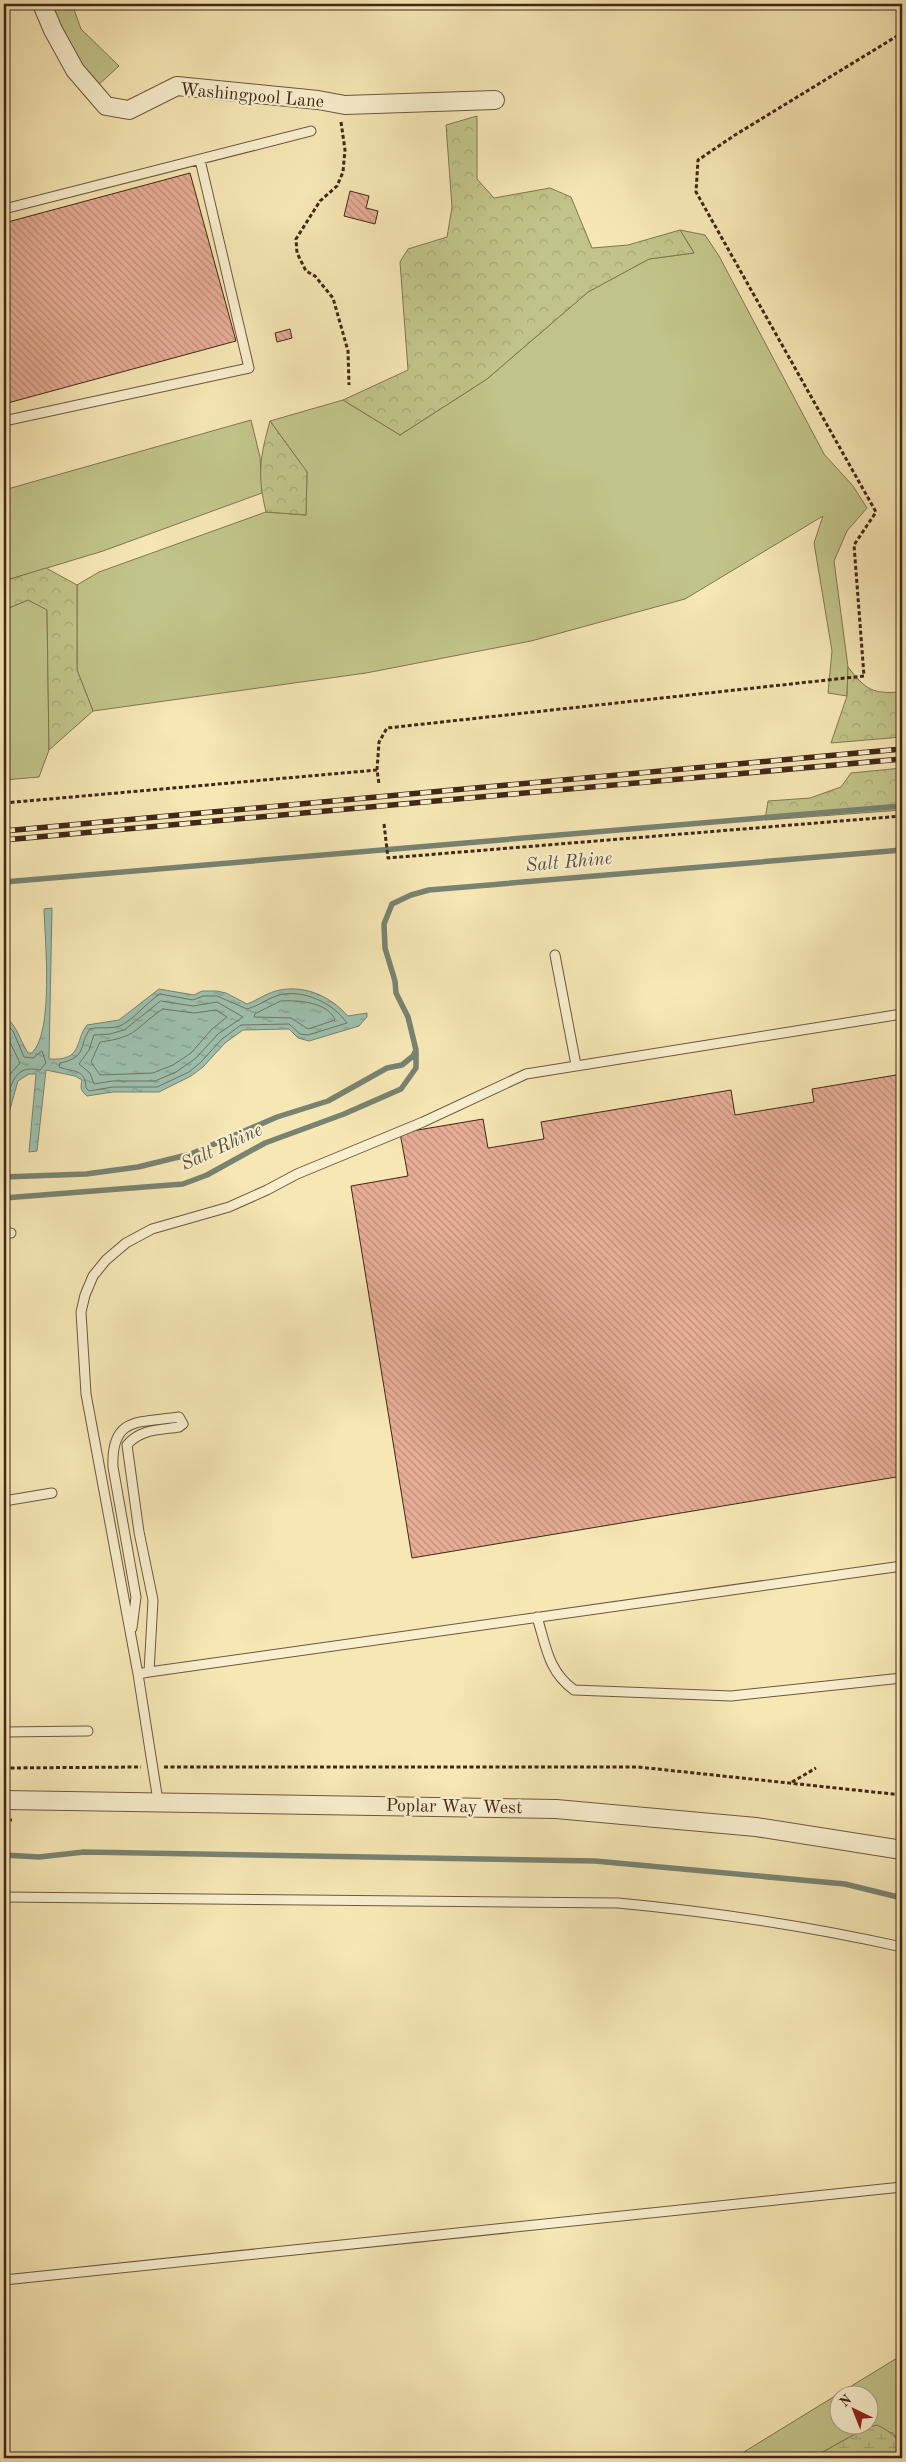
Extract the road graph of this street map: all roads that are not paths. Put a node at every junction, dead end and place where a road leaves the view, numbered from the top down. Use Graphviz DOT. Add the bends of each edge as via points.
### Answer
graph roads {
  1 [pos="42,4"];
  2 [pos="495,100"];
  3 [pos="311,131"];
  4 [pos="200,160"];
  5 [pos="4,209"];
  6 [pos="4,421"];
  7 [pos="555,955"];
  8 [pos="902,1014"];
  9 [pos="576,1065"];
  10 [pos="52,1494"];
  11 [pos="4,1501"];
  12 [pos="902,1566"];
  13 [pos="538,1617"];
  14 [pos="131,1636"];
  15 [pos="149,1672"];
  16 [pos="138,1674"];
  17 [pos="902,1678"];
  18 [pos="88,1731"];
  19 [pos="4,1732"];
  20 [pos="4,1800"];
  21 [pos="158,1801"];
  22 [pos="902,1850"];
  23 [pos="4,1897"];
  24 [pos="902,1947"];
  25 [pos="902,2187"];
  26 [pos="4,2280"];
  1 -- 2 [label="street, Washingpool Lane" via="75,70 106,106 129,110 177,86 338,104"];
  3 -- 4 [label="lane"];
  4 -- 5 [label="lane"];
  4 -- 6 [label="lane" via="249,368"];
  7 -- 9 [label="lane"];
  8 -- 9 [label="lane"];
  9 -- 14 [label="lane" via="526,1074 229,1207 152,1229 126,1242 93,1276 84,1295 81,1312 86,1394"];
  10 -- 11 [label="lane"];
  12 -- 13 [label="lane"];
  13 -- 15 [label="lane"];
  13 -- 17 [label="lane" via="550,1661 560,1680 574,1690 731,1696"];
  14 -- 15 [label="lane" via="136,1597 112,1448 124,1427 179,1417 184,1424 144,1432 135,1436 128,1445 152,1600"];
  14 -- 16 [label="lane"];
  15 -- 16 [label="lane"];
  16 -- 21 [label="lane"];
  18 -- 19 [label="lane"];
  20 -- 21 [label="street, Poplar Way West"];
  21 -- 22 [label="street, Poplar Way West" via="556,1809 756,1826"];
  23 -- 24 [label="lane" via="618,1903 779,1922"];
  25 -- 26 [label="lane"];
}
